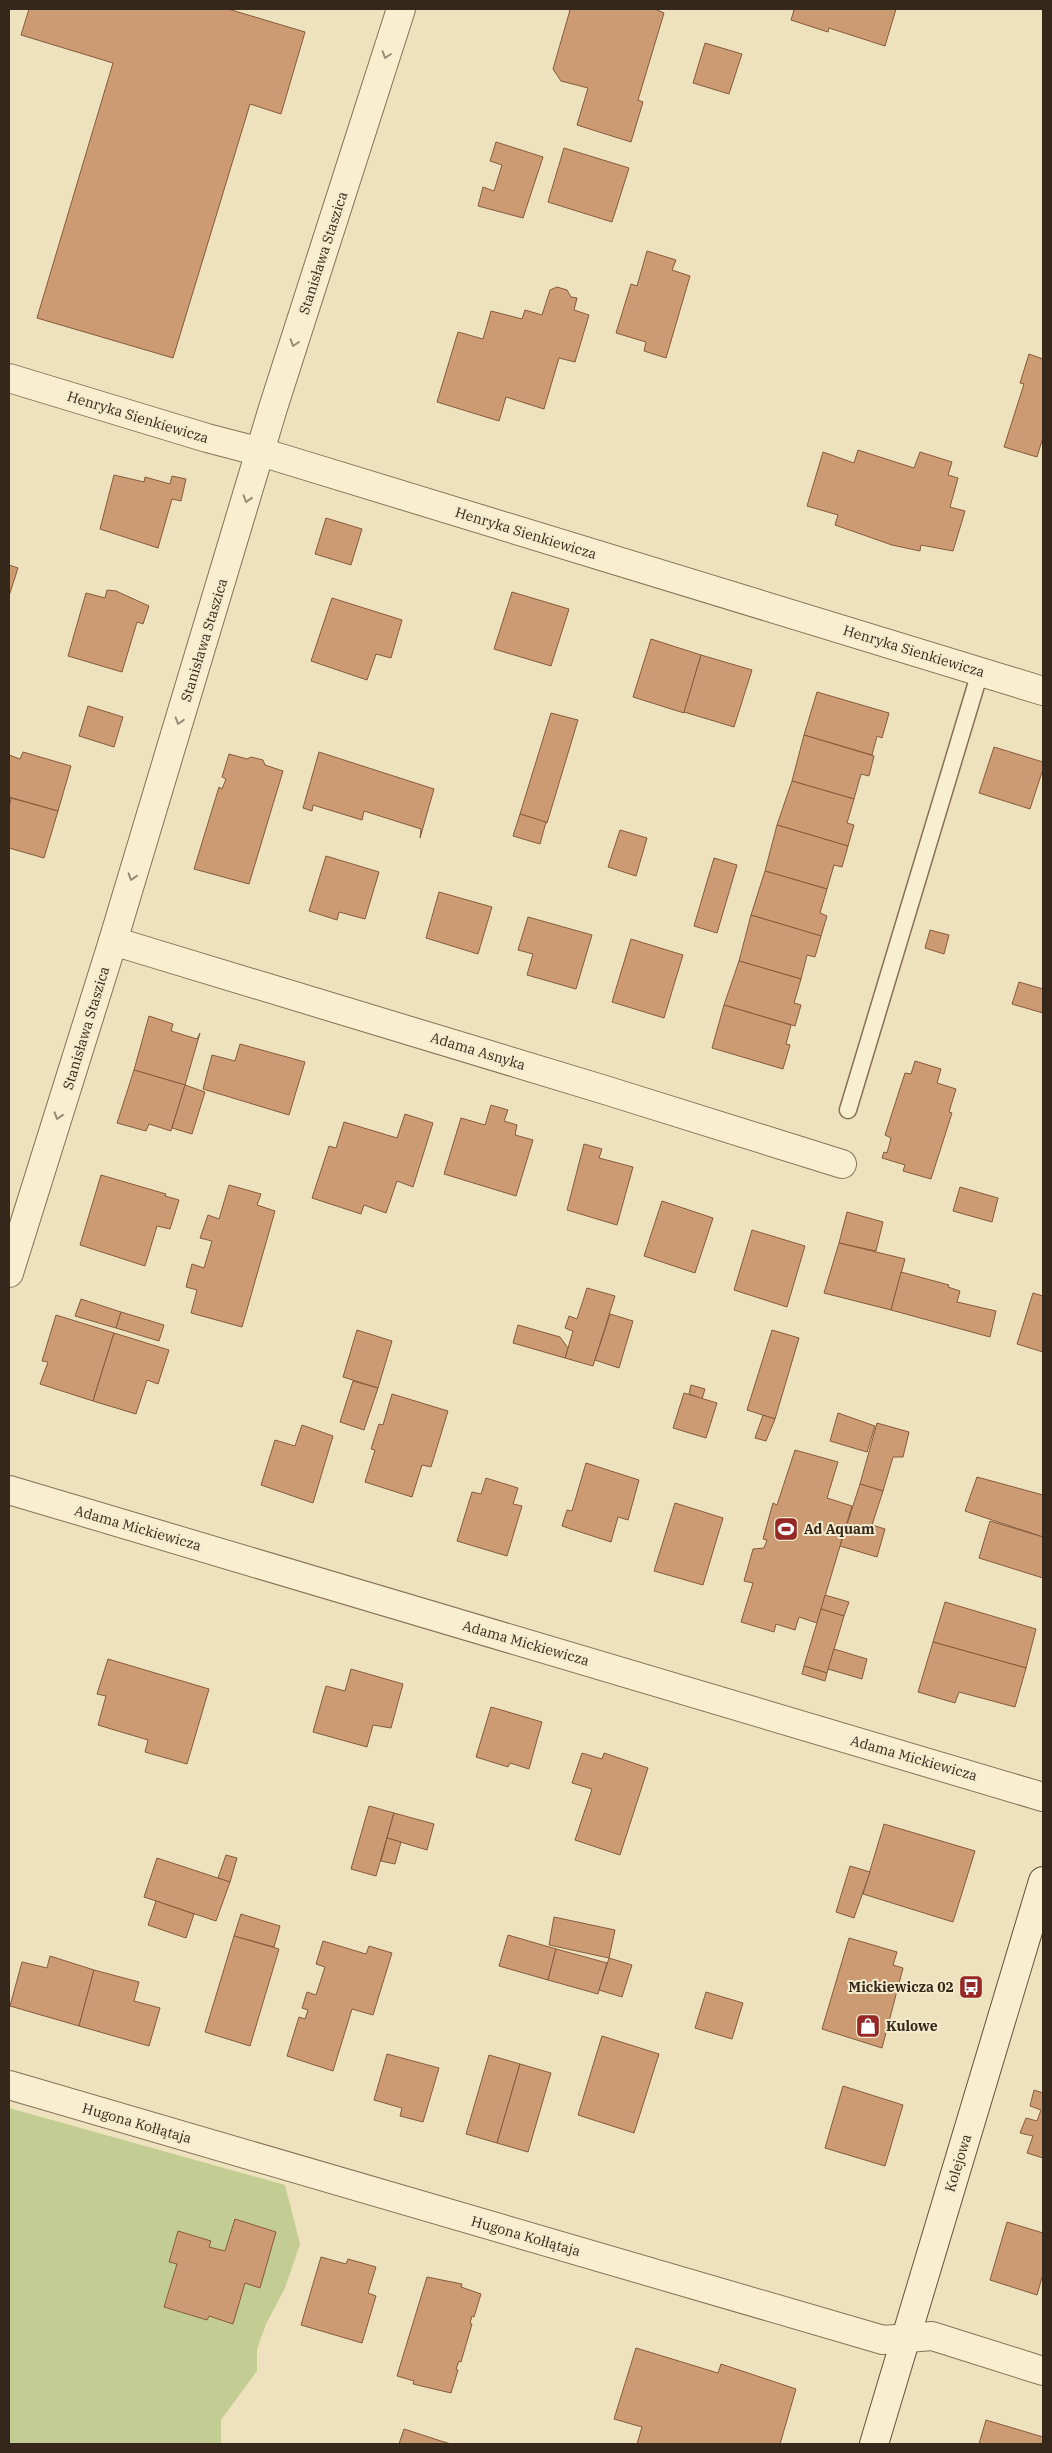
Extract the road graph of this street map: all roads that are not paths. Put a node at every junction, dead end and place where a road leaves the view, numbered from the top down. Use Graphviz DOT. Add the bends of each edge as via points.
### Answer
graph roads {
  1 [pos="401,9"];
  2 [pos="9,378"];
  3 [pos="261,452"];
  4 [pos="980,672"];
  5 [pos="1043,691"];
  6 [pos="113,942"];
  7 [pos="848,1110"];
  8 [pos="842,1164"];
  9 [pos="9,1273"];
  10 [pos="9,1490"];
  11 [pos="1043,1796"];
  12 [pos="1043,1881"];
  13 [pos="9,2085"];
  14 [pos="906,2337"];
  15 [pos="1043,2371"];
  16 [pos="874,2444"];
  1 -- 3 [label="street, Stanisława Staszica, one-way"];
  2 -- 3 [label="street, Henryka Sienkiewicza"];
  3 -- 4 [label="street, Henryka Sienkiewicza"];
  3 -- 6 [label="street, Stanisława Staszica, one-way"];
  4 -- 5 [label="street, Henryka Sienkiewicza"];
  4 -- 7 [label="lane"];
  6 -- 8 [label="street, Adama Asnyka"];
  6 -- 9 [label="street, Stanisława Staszica, one-way"];
  10 -- 11 [label="street, Adama Mickiewicza"];
  12 -- 14 [label="street, Kolejowa"];
  13 -- 14 [label="street, Hugona Kołłątaja" via="883,2340"];
  14 -- 15 [label="street, Hugona Kołłątaja" via="932,2336"];
  14 -- 16 [label="street, Kolejowa"];
}
